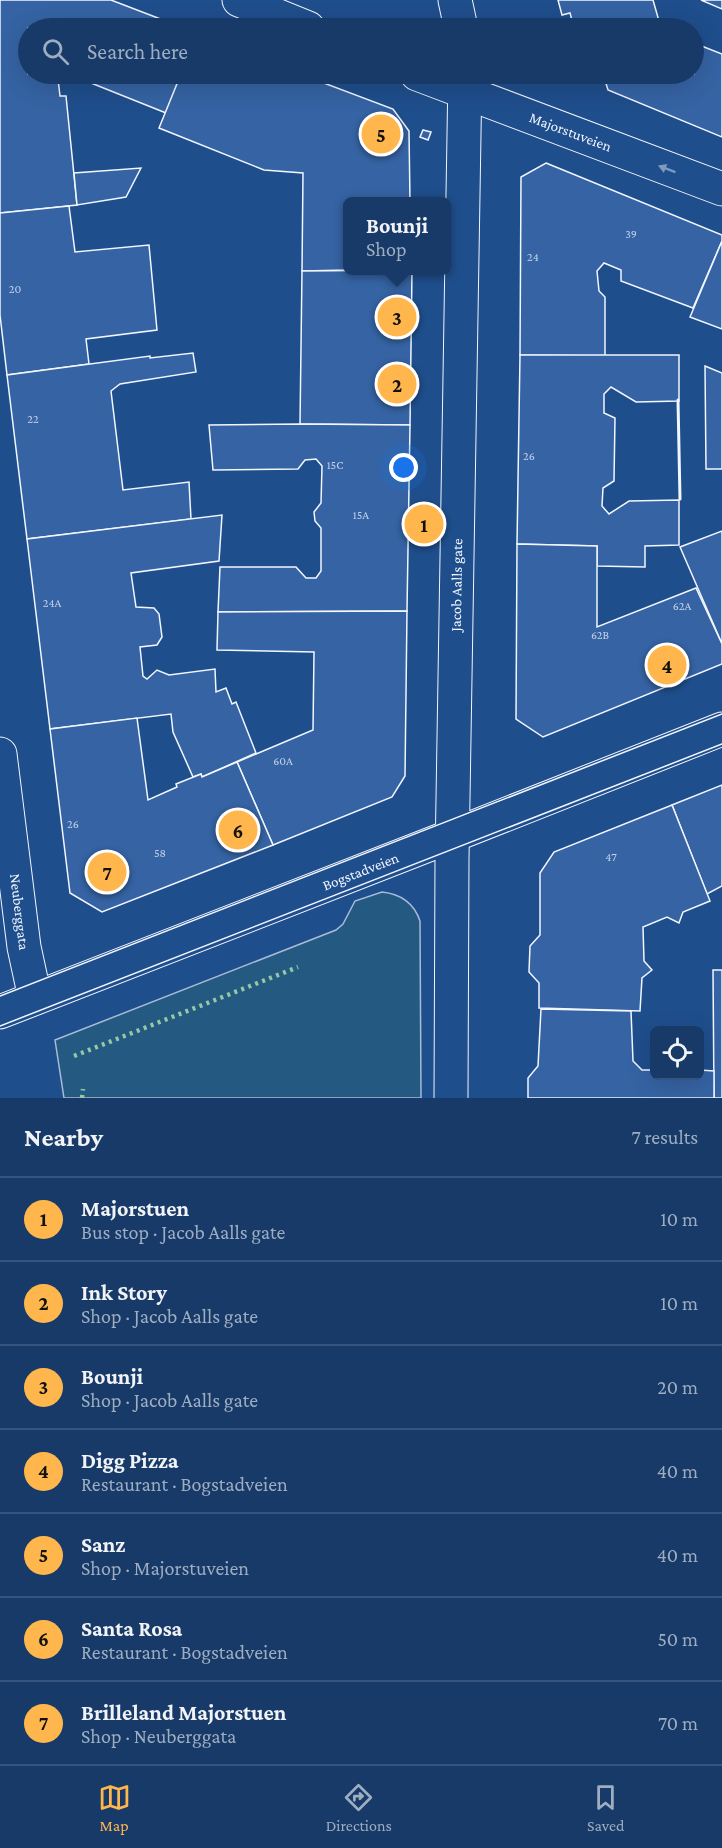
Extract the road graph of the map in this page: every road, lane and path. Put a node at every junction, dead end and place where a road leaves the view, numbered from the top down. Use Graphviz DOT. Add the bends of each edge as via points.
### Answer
graph roads {
  1 [pos="239,0"];
  2 [pos="455,0"];
  3 [pos="283,18"];
  4 [pos="459,18"];
  5 [pos="466,84"];
  6 [pos="468,84"];
  7 [pos="722,189"];
  8 [pos="722,729"];
  9 [pos="0,754"];
  10 [pos="454,835"];
  11 [pos="34,999"];
  12 [pos="0,1012"];
  13 [pos="450,1098"];
  1 -- 3 [label="street"];
  2 -- 4 [label="street"];
  5 -- 10 [label="street, Jacob Aalls gate"];
  7 -- 6 [label="street, Majorstuveien, one-way"];
  8 -- 10 [label="street, Bogstadveien"];
  9 -- 11 [label="street, Neuberggata"];
  10 -- 11 [label="street, Bogstadveien"];
  10 -- 13 [label="street, Jacob Aalls gate"];
  11 -- 12 [label="street, Bogstadveien"];
}
